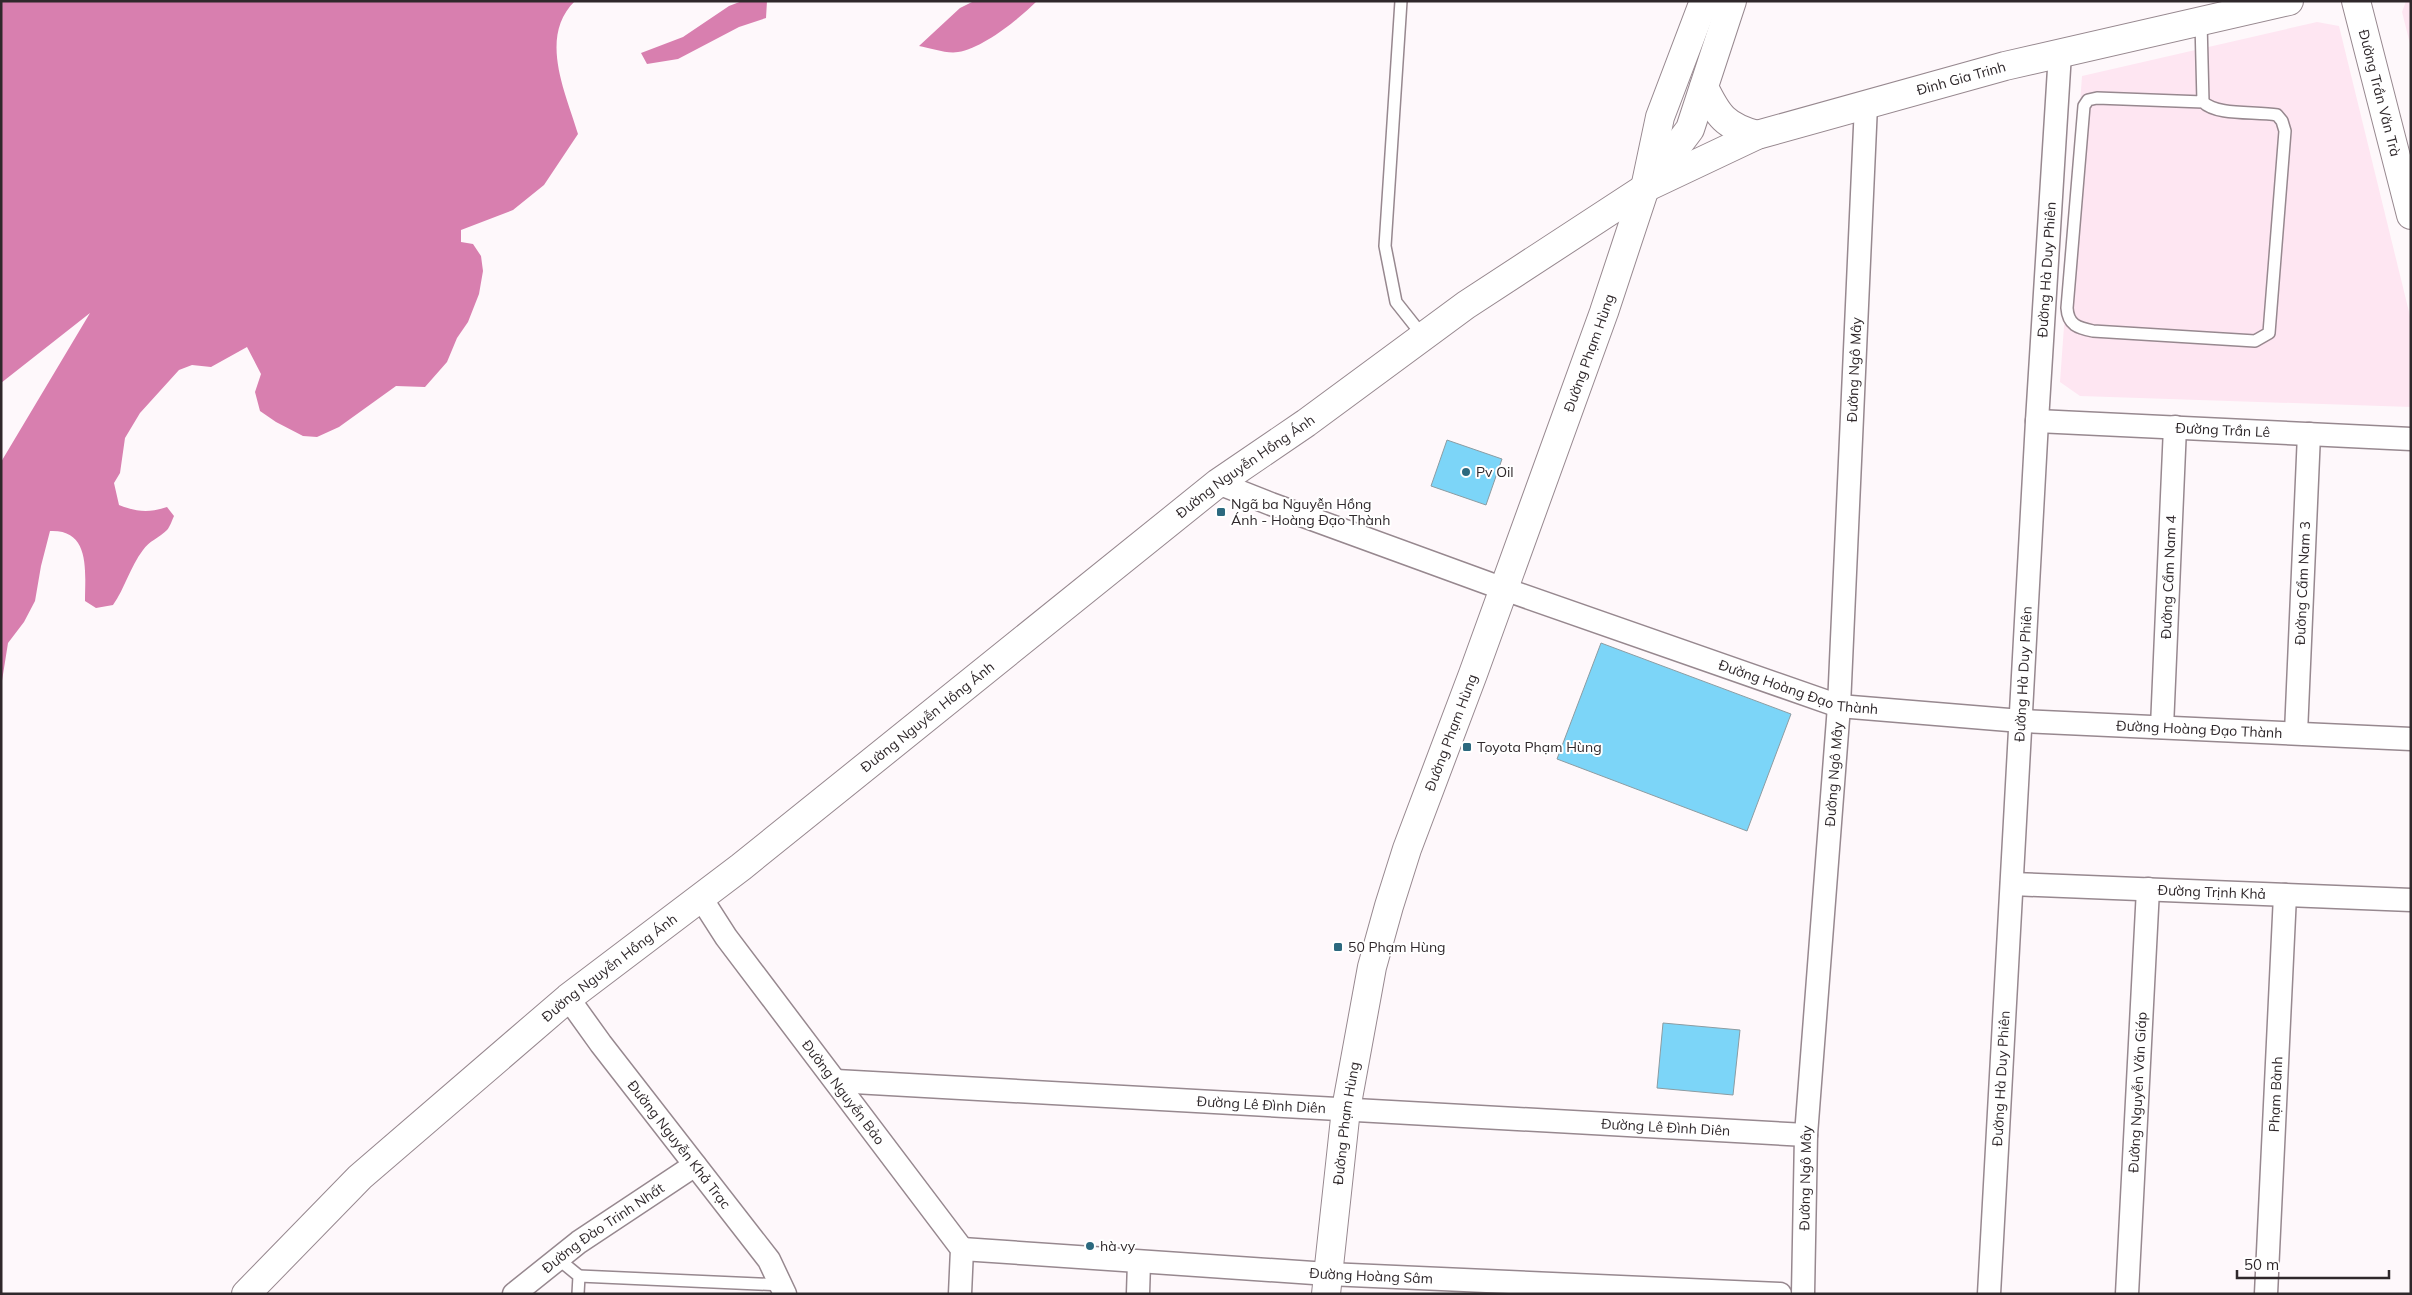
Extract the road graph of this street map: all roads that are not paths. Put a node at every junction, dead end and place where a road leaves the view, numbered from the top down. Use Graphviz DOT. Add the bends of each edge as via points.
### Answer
graph roads {
  1 [pos="1401,1"];
  2 [pos="1704,1"];
  3 [pos="1732,1"];
  4 [pos="2289,1"];
  5 [pos="2356,1"];
  6 [pos="2201,22"];
  7 [pos="2060,53"];
  8 [pos="1704,87"];
  9 [pos="2203,102"];
  10 [pos="1866,104"];
  11 [pos="1757,135"];
  12 [pos="1645,188"];
  13 [pos="2411,215"];
  14 [pos="1424,336"];
  15 [pos="2037,421"];
  16 [pos="2175,428"];
  17 [pos="2309,434"];
  18 [pos="2411,439"];
  19 [pos="1218,482"];
  20 [pos="1504,589"];
  21 [pos="1839,706"];
  22 [pos="2021,721"];
  23 [pos="2162,727"];
  24 [pos="2296,733"];
  25 [pos="2411,739"];
  26 [pos="2012,884"];
  27 [pos="2148,889"];
  28 [pos="2285,895"];
  29 [pos="700,898"];
  30 [pos="2411,900"];
  31 [pos="568,998"];
  32 [pos="836,1081"];
  33 [pos="1346,1109"];
  34 [pos="1806,1135"];
  35 [pos="695,1165"];
  36 [pos="962,1249"];
  37 [pos="557,1258"];
  38 [pos="1139,1262"];
  39 [pos="579,1276"];
  40 [pos="1327,1284"];
  41 [pos="784,1290"];
  42 [pos="1615,1290"];
  43 [pos="246,1294"];
  44 [pos="514,1294"];
  45 [pos="578,1294"];
  46 [pos="960,1294"];
  47 [pos="1138,1294"];
  48 [pos="1780,1294"];
  49 [pos="1803,1294"];
  50 [pos="1989,1294"];
  51 [pos="2127,1294"];
  52 [pos="2266,1294"];
  1 -- 14 [label="lane" via="1385,246 1396,302"];
  2 -- 12 [label="street, Đường Phạm Hùng" via="1660,118"];
  3 -- 8 [label="street, Đường Phạm Hùng"];
  4 -- 6 [label="street, Đinh Gia Trinh"];
  5 -- 13 [label="street, Đường Trần Văn Trà"];
  6 -- 7 [label="street, Đinh Gia Trinh"];
  6 -- 9 [label="lane"];
  7 -- 10 [label="street, Đinh Gia Trinh"];
  7 -- 15 [label="street, Đường Hà Duy Phiên"];
  8 -- 11 [label="street" via="1716,112 1724,120 1739,130"];
  8 -- 12 [label="street, Đường Phạm Hùng" via="1690,129"];
  9 -- 9 [label="lane" via="2208,107 2223,110 2277,115 2285,131 2269,333 2255,341 2080,329 2068,317 2067,308 2084,106 2088,100 2097,98"];
  10 -- 11 [label="street, Đinh Gia Trinh"];
  10 -- 21 [label="street, Đường Ngô Mây"];
  11 -- 12 [label="street, Đinh Gia Trinh"];
  12 -- 14 [label="street, Đường Nguyễn Hồng Ánh"];
  12 -- 20 [label="street, Đường Phạm Hùng"];
  14 -- 19 [label="street, Đường Nguyễn Hồng Ánh" via="1306,423"];
  15 -- 16 [label="street, Đường Trần Lê"];
  15 -- 22 [label="street, Đường Hà Duy Phiên"];
  16 -- 17 [label="street, Đường Trần Lê"];
  16 -- 23 [label="street, Đường Cẩm Nam 4"];
  17 -- 18 [label="street, Đường Trần Lê"];
  17 -- 24 [label="street, Đường Cẩm Nam 3"];
  19 -- 20 [label="street, Đường Hoàng Đạo Thành"];
  19 -- 29 [label="street, Đường Nguyễn Hồng Ánh"];
  20 -- 21 [label="street, Đường Hoàng Đạo Thành"];
  20 -- 33 [label="street, Đường Phạm Hùng" via="1407,849 1389,906 1372,967"];
  21 -- 22 [label="street, Đường Hoàng Đạo Thành"];
  21 -- 34 [label="street, Đường Ngô Mây"];
  22 -- 23 [label="street, Đường Hoàng Đạo Thành"];
  22 -- 26 [label="street, Đường Hà Duy Phiên"];
  23 -- 24 [label="street, Đường Hoàng Đạo Thành"];
  24 -- 25 [label="street, Đường Hoàng Đạo Thành"];
  26 -- 27 [label="street, Đường Trịnh Khả"];
  26 -- 50 [label="street, Đường Hà Duy Phiên"];
  27 -- 28 [label="street, Đường Trịnh Khả"];
  27 -- 51 [label="street, Đường Nguyễn Văn Giáp"];
  28 -- 30 [label="street, Đường Trịnh Khả"];
  28 -- 52 [label="street, Phạm Bành"];
  29 -- 31 [label="street, Đường Nguyễn Hồng Ánh"];
  29 -- 32 [label="street, Đường Nguyễn Bảo"];
  31 -- 35 [label="street, Đường Nguyễn Khả Trạc"];
  31 -- 43 [label="street, Đường Nguyễn Hồng Ánh" via="360,1177"];
  32 -- 33 [label="street, Đường Lê Đình Diên"];
  32 -- 36 [label="street, Đường Nguyễn Bảo"];
  33 -- 34 [label="street, Đường Lê Đình Diên"];
  33 -- 40 [label="street, Đường Phạm Hùng"];
  34 -- 49 [label="street, Đường Ngô Mây"];
  35 -- 37 [label="street, Đường Đào Trinh Nhất"];
  35 -- 41 [label="street, Đường Nguyễn Khả Trạc" via="769,1260"];
  36 -- 38 [label="street, Đường Hoàng Sâm"];
  36 -- 46 [label="street"];
  37 -- 39 [label="lane"];
  37 -- 44 [label="street, Đường Đào Trinh Nhất"];
  38 -- 40 [label="street, Đường Hoàng Sâm"];
  38 -- 47 [label="street"];
  39 -- 41 [label="lane"];
  39 -- 45 [label="lane"];
  40 -- 42 [label="street, Đường Hoàng Sâm"];
  42 -- 48 [label="street, Đường Hoàng Sâm"];
}
